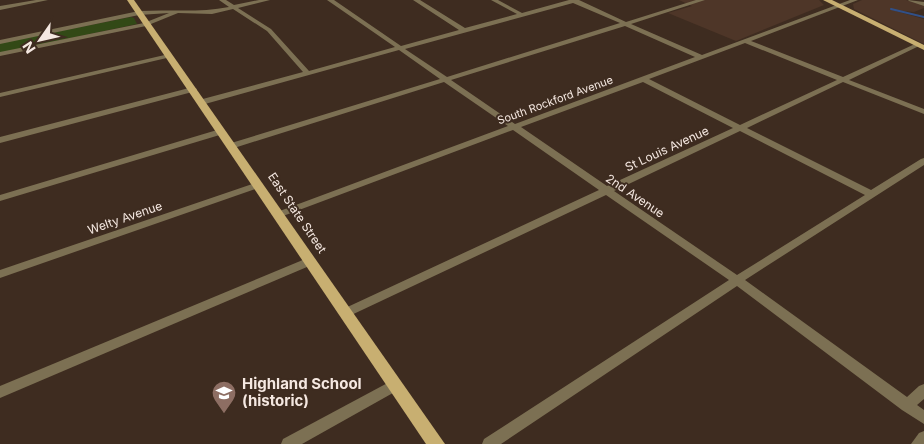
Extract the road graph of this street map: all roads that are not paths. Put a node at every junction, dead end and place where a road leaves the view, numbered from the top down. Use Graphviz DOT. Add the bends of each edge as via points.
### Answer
graph roads {
  1 [pos="45,0"];
  2 [pos="130,0"];
  3 [pos="222,0"];
  4 [pos="267,0"];
  5 [pos="330,0"];
  6 [pos="416,0"];
  7 [pos="494,0"];
  8 [pos="574,0"];
  9 [pos="702,0"];
  10 [pos="826,0"];
  11 [pos="854,0"];
  12 [pos="911,0"];
  13 [pos="924,4"];
  14 [pos="839,6"];
  15 [pos="0,8"];
  16 [pos="234,8"];
  17 [pos="177,12"];
  18 [pos="138,14"];
  19 [pos="522,15"];
  20 [pos="146,24"];
  21 [pos="626,24"];
  22 [pos="465,30"];
  23 [pos="746,41"];
  24 [pos="0,42"];
  25 [pos="921,46"];
  26 [pos="401,48"];
  27 [pos="0,54"];
  28 [pos="169,56"];
  29 [pos="701,57"];
  30 [pos="307,73"];
  31 [pos="643,79"];
  32 [pos="447,80"];
  33 [pos="844,80"];
  34 [pos="193,89"];
  35 [pos="0,95"];
  36 [pos="202,102"];
  37 [pos="924,112"];
  38 [pos="514,127"];
  39 [pos="740,128"];
  40 [pos="220,132"];
  41 [pos="0,140"];
  42 [pos="232,146"];
  43 [pos="924,161"];
  44 [pos="912,169"];
  45 [pos="924,174"];
  46 [pos="258,185"];
  47 [pos="606,192"];
  48 [pos="871,194"];
  49 [pos="0,198"];
  50 [pos="280,214"];
  51 [pos="310,261"];
  52 [pos="0,274"];
  53 [pos="737,280"];
  54 [pos="345,312"];
  55 [pos="395,385"];
  56 [pos="924,390"];
  57 [pos="0,392"];
  58 [pos="907,406"];
  59 [pos="924,418"];
  60 [pos="924,438"];
  61 [pos="288,444"];
  62 [pos="436,444"];
  63 [pos="488,444"];
  64 [pos="918,444"];
  1 -- 15 [label="street"];
  2 -- 18 [label="main road, East State Street"];
  3 -- 16 [label="street"];
  4 -- 16 [label="street"];
  5 -- 26 [label="street, 2nd Avenue"];
  6 -- 22 [label="street"];
  7 -- 19 [label="street"];
  8 -- 19 [label="street"];
  8 -- 21 [label="street"];
  9 -- 21 [label="street"];
  10 -- 14 [label="main road"];
  11 -- 14 [label="street, South Rockford Avenue"];
  12 -- 13 [label="street"];
  14 -- 23 [label="street, South Rockford Avenue"];
  14 -- 25 [label="main road"];
  16 -- 17 [label="street"];
  16 -- 30 [label="street" via="269,30"];
  17 -- 18 [label="street"];
  17 -- 20 [label="street"];
  18 -- 20 [label="main road, East State Street"];
  18 -- 24 [label="street"];
  19 -- 22 [label="street"];
  20 -- 27 [label="street"];
  20 -- 28 [label="main road, East State Street"];
  21 -- 29 [label="street"];
  21 -- 32 [label="street"];
  22 -- 26 [label="street"];
  23 -- 29 [label="street, South Rockford Avenue"];
  23 -- 33 [label="street"];
  25 -- 33 [label="street, St Louis Avenue"];
  26 -- 30 [label="street"];
  26 -- 32 [label="street, 2nd Avenue"];
  28 -- 34 [label="main road, East State Street"];
  28 -- 35 [label="street"];
  29 -- 31 [label="street, South Rockford Avenue"];
  30 -- 36 [label="street"];
  31 -- 38 [label="street, South Rockford Avenue"];
  31 -- 39 [label="street"];
  32 -- 38 [label="street, 2nd Avenue"];
  32 -- 42 [label="street"];
  33 -- 37 [label="street"];
  33 -- 39 [label="street, St Louis Avenue"];
  34 -- 36 [label="main road, East State Street"];
  34 -- 41 [label="street"];
  36 -- 40 [label="main road, East State Street"];
  38 -- 47 [label="street, 2nd Avenue"];
  38 -- 50 [label="street, South Rockford Avenue"];
  39 -- 47 [label="street, St Louis Avenue"];
  39 -- 48 [label="street"];
  40 -- 42 [label="main road, East State Street"];
  40 -- 49 [label="street"];
  42 -- 46 [label="main road, East State Street"];
  43 -- 44 [label="street"];
  44 -- 45 [label="street"];
  44 -- 48 [label="street"];
  46 -- 50 [label="main road, East State Street"];
  46 -- 52 [label="street, Welty Avenue"];
  47 -- 53 [label="street, 2nd Avenue"];
  47 -- 54 [label="street, St Louis Avenue"];
  48 -- 53 [label="street"];
  50 -- 51 [label="main road, East State Street"];
  51 -- 54 [label="main road, East State Street"];
  51 -- 57 [label="street"];
  53 -- 58 [label="street, 2nd Avenue"];
  53 -- 63 [label="street"];
  54 -- 55 [label="main road, East State Street"];
  55 -- 61 [label="street"];
  55 -- 62 [label="main road, East State Street"];
  56 -- 58 [label="street"];
  58 -- 59 [label="street, 2nd Avenue"];
  60 -- 64 [label="street"];
}
